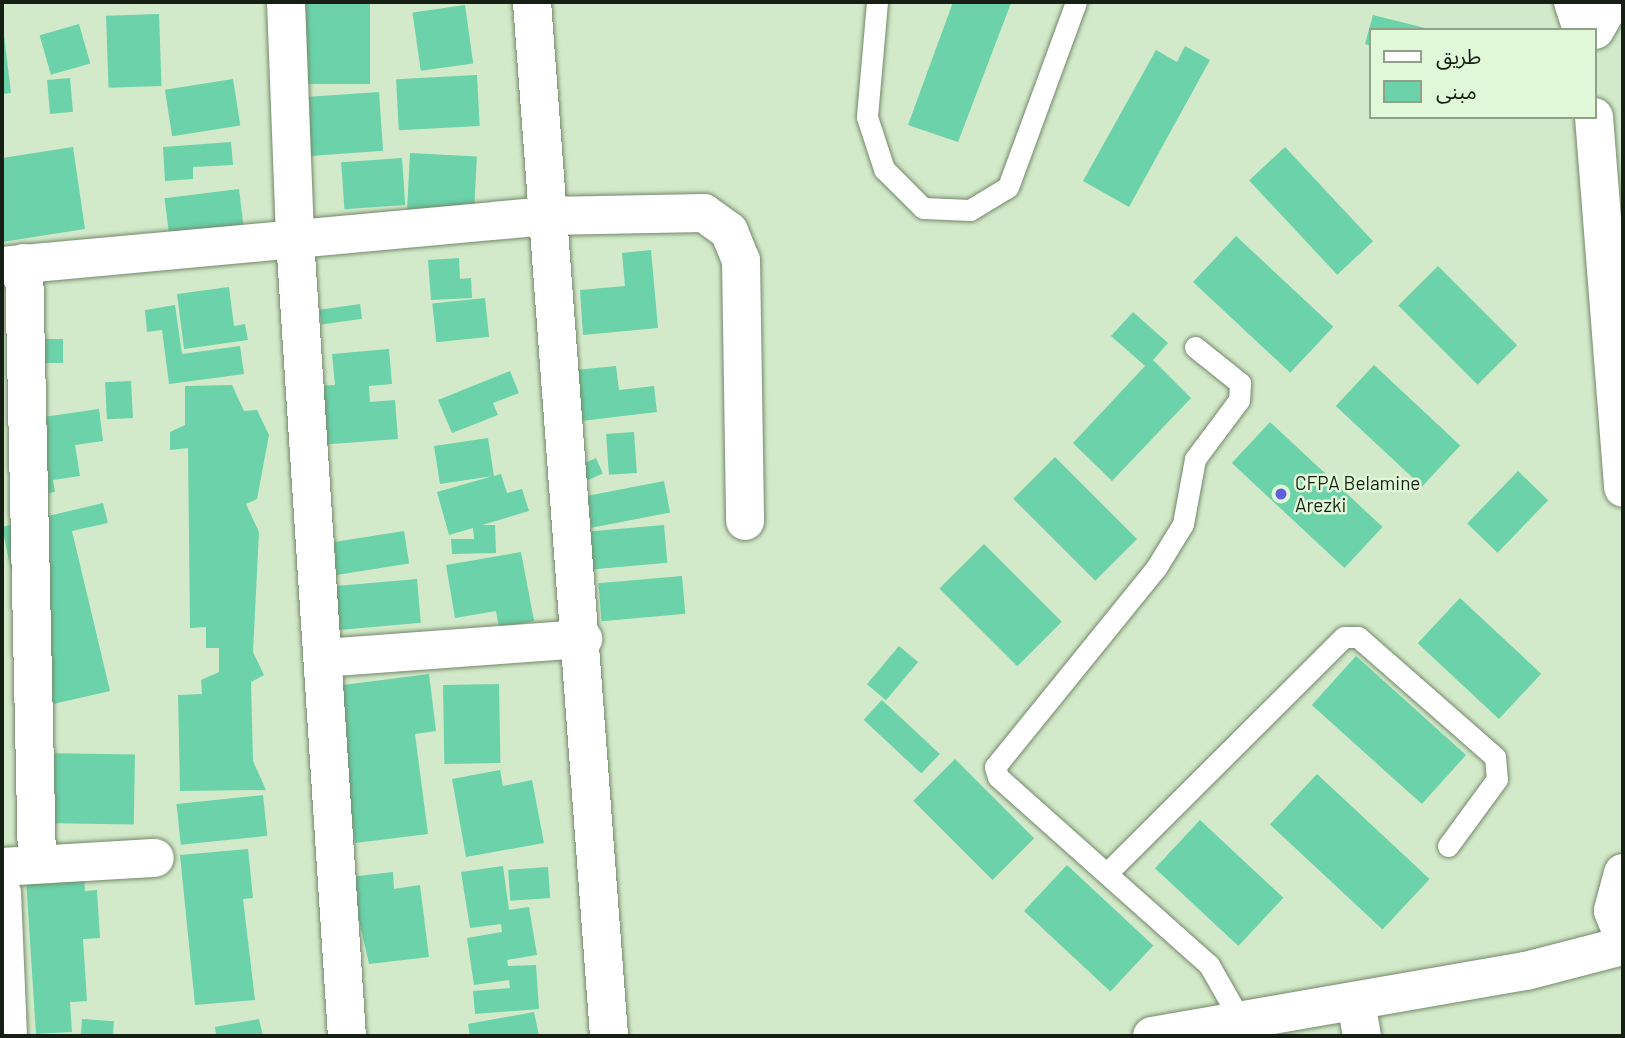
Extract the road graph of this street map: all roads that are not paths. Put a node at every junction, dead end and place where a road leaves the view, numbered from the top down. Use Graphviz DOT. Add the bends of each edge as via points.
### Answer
graph roads {
  1 [pos="286,2"];
  2 [pos="532,2"];
  3 [pos="877,2"];
  4 [pos="1076,2"];
  5 [pos="1573,2"];
  6 [pos="1585,2"];
  7 [pos="1611,2"];
  8 [pos="1583,28"];
  9 [pos="1584,28"];
  10 [pos="1596,28"];
  11 [pos="1594,119"];
  12 [pos="547,216"];
  13 [pos="295,239"];
  14 [pos="13,264"];
  15 [pos="1195,347"];
  16 [pos="1623,488"];
  17 [pos="746,521"];
  18 [pos="583,639"];
  19 [pos="323,658"];
  20 [pos="1448,846"];
  21 [pos="155,858"];
  22 [pos="19,865"];
  23 [pos="1107,873"];
  24 [pos="1623,873"];
  25 [pos="2,893"];
  26 [pos="1620,931"];
  27 [pos="1359,1019"];
  28 [pos="1241,1021"];
  29 [pos="8,1036"];
  30 [pos="347,1036"];
  31 [pos="609,1036"];
  32 [pos="1152,1036"];
  1 -- 13 [label="street"];
  2 -- 12 [label="street"];
  3 -- 4 [label="lane" via="867,117 884,169 923,208 970,210 1008,187"];
  5 -- 8 [label="street"];
  6 -- 9 [label="street"];
  7 -- 10 [label="street"];
  11 -- 16 [label="street"];
  12 -- 13 [label="street"];
  12 -- 17 [label="street" via="688,209 729,231 741,260"];
  12 -- 18 [label="street"];
  13 -- 14 [label="street"];
  13 -- 19 [label="street"];
  14 -- 22 [label="street"];
  15 -- 23 [label="lane" via="1240,383 1239,400 1195,459 1183,524 1156,568 995,767 998,777"];
  18 -- 19 [label="street"];
  18 -- 31 [label="street"];
  19 -- 30 [label="street"];
  20 -- 23 [label="lane" via="1497,779 1495,757 1358,637 1344,637"];
  21 -- 22 [label="street"];
  23 -- 28 [label="lane" via="1209,965"];
  24 -- 26 [label="street"];
  25 -- 29 [label="street"];
  26 -- 27 [label="street" via="1526,971"];
  27 -- 28 [label="street"];
  28 -- 32 [label="street"];
}
